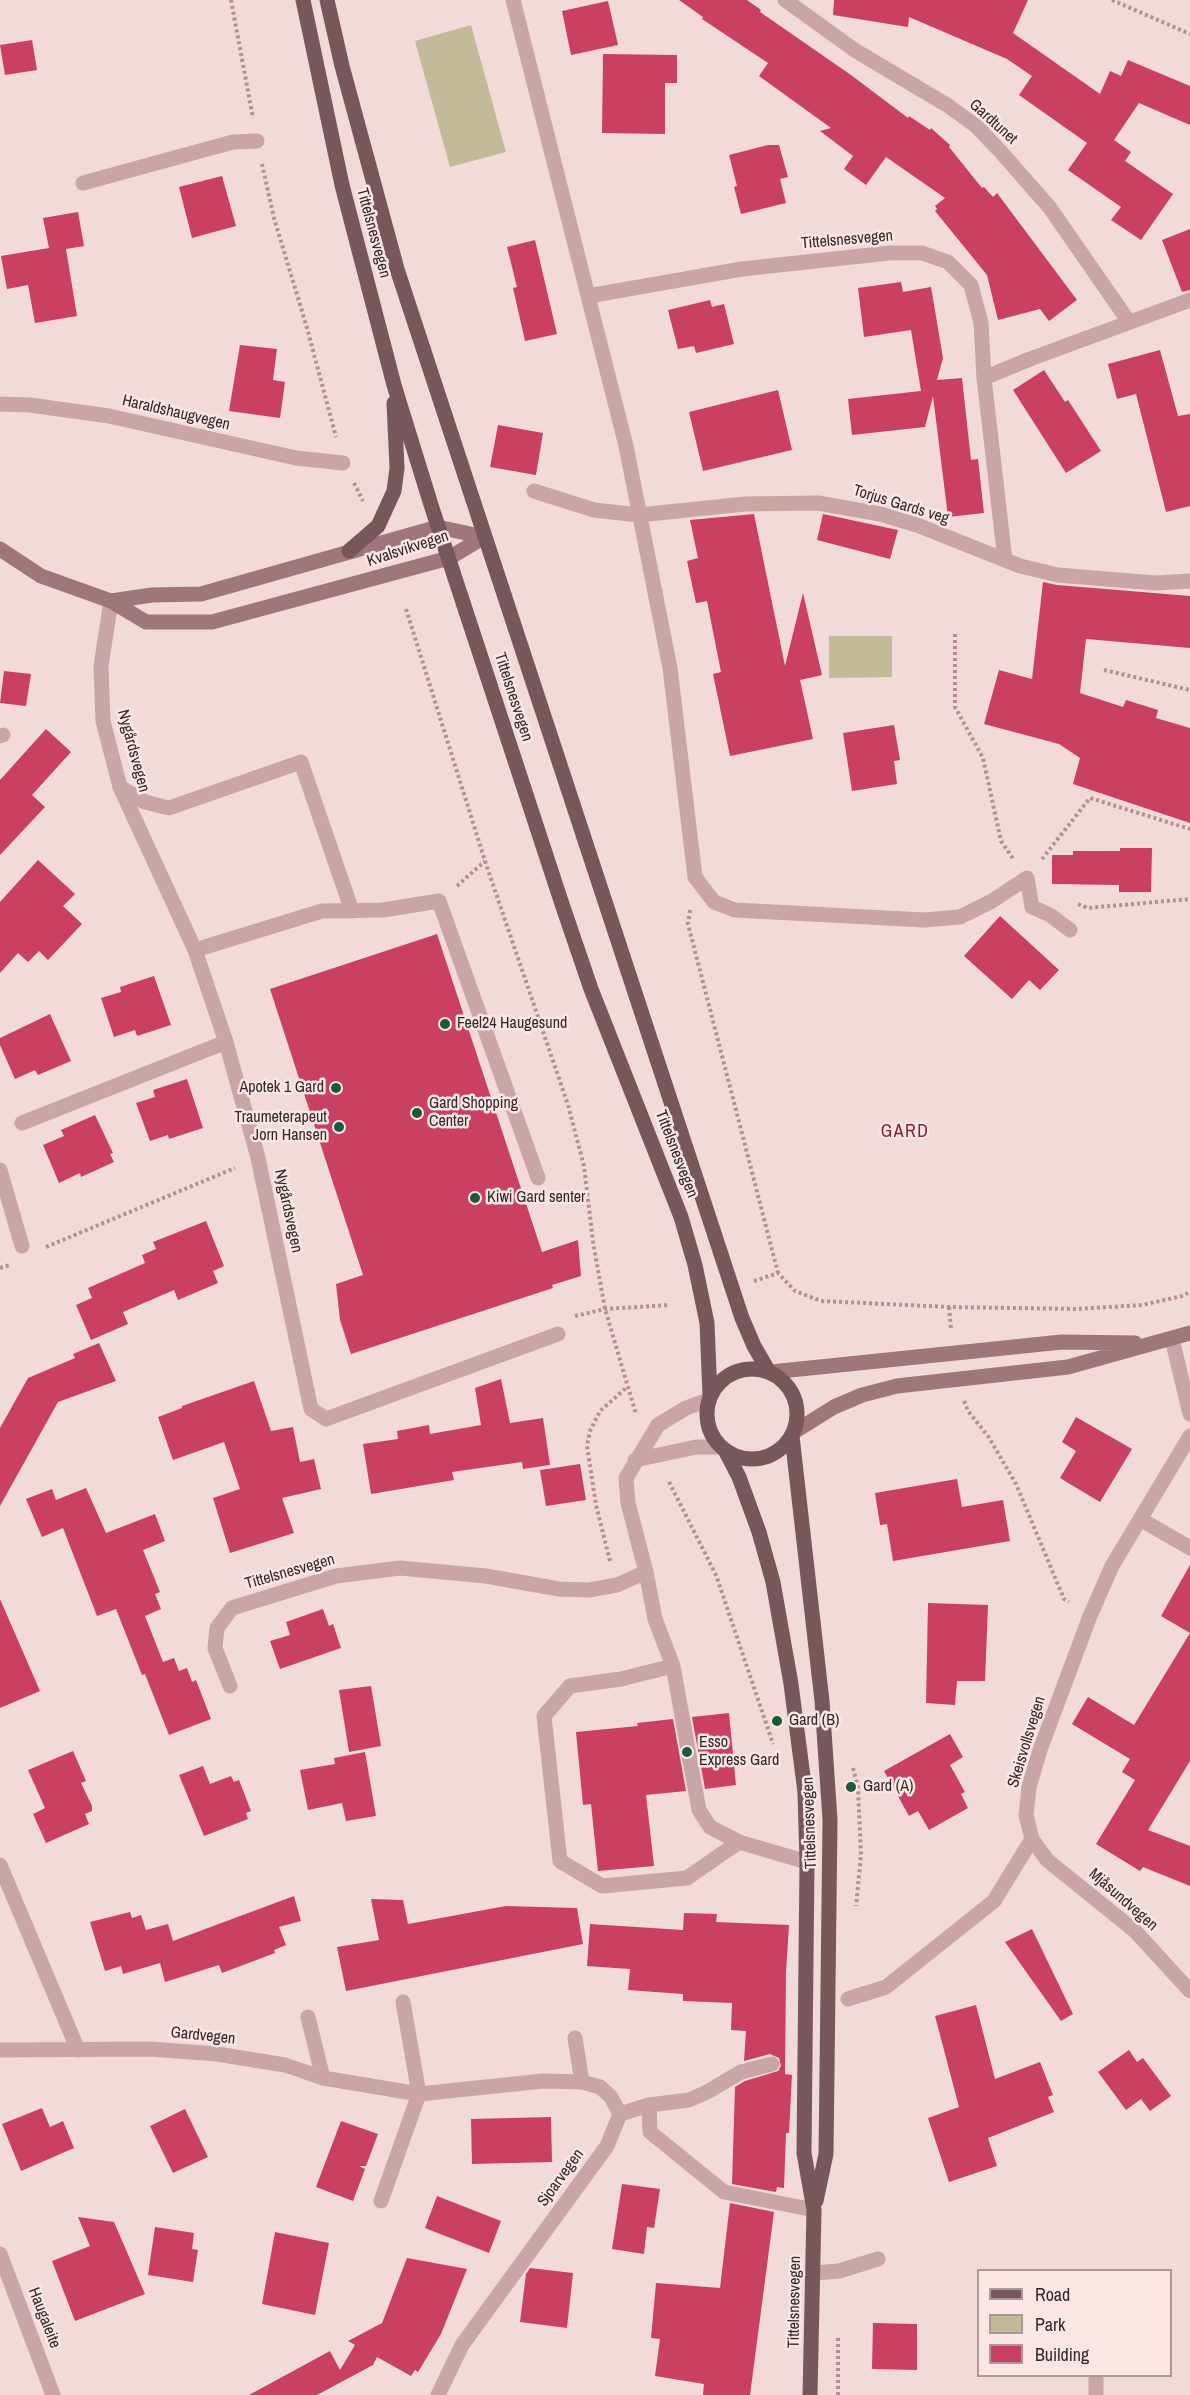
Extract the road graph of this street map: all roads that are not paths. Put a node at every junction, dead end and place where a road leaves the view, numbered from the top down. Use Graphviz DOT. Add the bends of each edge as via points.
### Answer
graph roads {
  1 [pos="303,0"];
  2 [pos="327,0"];
  3 [pos="513,0"];
  4 [pos="785,0"];
  5 [pos="257,141"];
  6 [pos="83,183"];
  7 [pos="588,296"];
  8 [pos="1190,300"];
  9 [pos="1129,322"];
  10 [pos="984,378"];
  11 [pos="394,385"];
  12 [pos="0,404"];
  13 [pos="343,463"];
  14 [pos="534,491"];
  15 [pos="639,515"];
  16 [pos="438,526"];
  17 [pos="484,537"];
  18 [pos="0,549"];
  19 [pos="349,551"];
  20 [pos="449,558"];
  21 [pos="1005,560"];
  22 [pos="1190,581"];
  23 [pos="111,601"];
  24 [pos="120,787"];
  25 [pos="352,911"];
  26 [pos="1070,930"];
  27 [pos="195,950"];
  28 [pos="226,1042"];
  29 [pos="22,1123"];
  30 [pos="0,1170"];
  31 [pos="538,1178"];
  32 [pos="22,1246"];
  33 [pos="1190,1333"];
  34 [pos="558,1334"];
  35 [pos="1172,1339"];
  36 [pos="1156,1343"];
  37 [pos="770,1372"];
  38 [pos="709,1398"];
  39 [pos="1190,1414"];
  40 [pos="793,1434"];
  41 [pos="1190,1436"];
  42 [pos="722,1448"];
  43 [pos="635,1460"];
  44 [pos="1140,1520"];
  45 [pos="1190,1548"];
  46 [pos="646,1572"];
  47 [pos="673,1666"];
  48 [pos="230,1686"];
  49 [pos="1032,1839"];
  50 [pos="739,1842"];
  51 [pos="807,1862"];
  52 [pos="0,1865"];
  53 [pos="1190,1991"];
  54 [pos="848,1999"];
  55 [pos="403,2002"];
  56 [pos="308,2017"];
  57 [pos="575,2038"];
  58 [pos="0,2050"];
  59 [pos="78,2050"];
  60 [pos="772,2064"];
  61 [pos="323,2079"];
  62 [pos="582,2082"];
  63 [pos="419,2094"];
  64 [pos="649,2105"];
  65 [pos="620,2114"];
  66 [pos="381,2201"];
  67 [pos="814,2210"];
  68 [pos="0,2254"];
  69 [pos="878,2259"];
  70 [pos="814,2273"];
  71 [pos="1096,2377"];
  72 [pos="53,2395"];
  73 [pos="438,2395"];
  74 [pos="810,2395"];
  75 [pos="1096,2395"];
  1 -- 11 [label="main road, Tittelsnesvegen" via="342,185"];
  2 -- 17 [label="main road, Tittelsnesvegen" via="398,269"];
  3 -- 7 [label="street"];
  4 -- 9 [label="street, Gardtunet" via="856,51 976,126 1050,208"];
  5 -- 6 [label="street" via="233,142"];
  7 -- 10 [label="street, Tittelsnesvegen" via="742,269 922,253 948,262 971,285 981,323"];
  7 -- 15 [label="street"];
  8 -- 9 [label="street"];
  9 -- 10 [label="street"];
  10 -- 21 [label="street"];
  11 -- 16 [label="main road, Tittelsnesvegen"];
  11 -- 19 [label="main road" via="394,491 378,526"];
  12 -- 13 [label="street, Haraldshaugvegen" via="109,416 296,458"];
  14 -- 15 [label="street, Torjus Gards veg" via="594,510"];
  15 -- 21 [label="street, Torjus Gards veg" via="745,504 818,503 917,525"];
  15 -- 26 [label="street" via="670,668 695,877 714,902 735,909 924,920 960,916 1027,878 1032,907"];
  16 -- 17 [label="main road, Kvalsvikvegen"];
  16 -- 19 [label="main road, Kvalsvikvegen"];
  16 -- 20 [label="main road, Tittelsnesvegen"];
  17 -- 20 [label="main road, Kvalsvikvegen"];
  17 -- 37 [label="main road, Tittelsnesvegen" via="739,1307 754,1346"];
  18 -- 23 [label="main road, Kvalsvikvegen" via="41,576"];
  19 -- 23 [label="main road, Kvalsvikvegen" via="201,594"];
  20 -- 23 [label="main road, Kvalsvikvegen" via="212,622 146,622"];
  20 -- 38 [label="main road, Tittelsnesvegen" via="591,989 681,1217 706,1323"];
  21 -- 22 [label="street, Torjus Gards veg" via="1058,575 1155,583"];
  23 -- 24 [label="street, Nygårdsvegen" via="101,666 103,721"];
  24 -- 25 [label="street" via="146,802 169,808 301,762"];
  24 -- 27 [label="street, Nygårdsvegen"];
  25 -- 27 [label="street" via="322,911"];
  25 -- 31 [label="street" via="439,901"];
  27 -- 28 [label="street, Nygårdsvegen"];
  28 -- 29 [label="street"];
  28 -- 34 [label="street, Nygårdsvegen" via="258,1158 311,1409 326,1419"];
  30 -- 32 [label="street"];
  33 -- 35 [label="main road"];
  35 -- 36 [label="main road"];
  35 -- 39 [label="street"];
  36 -- 37 [label="main road" via="1062,1342"];
  36 -- 40 [label="main road" via="1068,1367 897,1386 834,1407"];
  37 -- 38 [label="main road" via="752,1368 734,1372 719,1381"];
  37 -- 40 [label="main road" via="785,1382 795,1398 798,1415"];
  38 -- 42 [label="main road" via="706,1417 710,1433"];
  38 -- 43 [label="street" via="658,1425"];
  40 -- 42 [label="main road" via="769,1456 738,1457"];
  40 -- 67 [label="main road, Tittelsnesvegen" via="831,1820 825,2154"];
  41 -- 44 [label="street, Skeisvollsvegen"];
  42 -- 43 [label="street" via="687,1448"];
  42 -- 51 [label="main road, Tittelsnesvegen" via="739,1477 773,1582 805,1792"];
  43 -- 46 [label="street" via="626,1478 628,1503"];
  44 -- 45 [label="street"];
  44 -- 49 [label="street, Skeisvollsvegen" via="1112,1566 1090,1616 1040,1750 1026,1815"];
  46 -- 47 [label="street" via="655,1619"];
  46 -- 48 [label="street, Tittelsnesvegen" via="617,1585 589,1590 400,1568 336,1576 232,1608 217,1628 215,1648"];
  47 -- 50 [label="street" via="699,1810 710,1827"];
  47 -- 50 [label="street" via="570,1686 544,1716 560,1861 602,1886 687,1878"];
  49 -- 53 [label="street, Mjåsundvegen" via="1047,1860 1135,1931"];
  49 -- 54 [label="street" via="994,1901 886,1988"];
  50 -- 51 [label="street"];
  51 -- 67 [label="main road, Tittelsnesvegen" via="804,2153"];
  52 -- 59 [label="street"];
  55 -- 63 [label="street"];
  56 -- 61 [label="street"];
  57 -- 62 [label="street"];
  58 -- 59 [label="street, Gardvegen"];
  59 -- 61 [label="street, Gardvegen" via="150,2049 217,2054 285,2065"];
  60 -- 64 [label="street" via="741,2072 689,2100"];
  61 -- 63 [label="street, Gardvegen"];
  62 -- 63 [label="street, Gardvegen" via="543,2081"];
  62 -- 65 [label="street, Gardvegen" via="600,2087"];
  63 -- 66 [label="street"];
  64 -- 65 [label="street"];
  64 -- 67 [label="street" via="650,2132 724,2192"];
  65 -- 73 [label="street, Sjoarvegen" via="607,2146 462,2345"];
  67 -- 70 [label="main road, Tittelsnesvegen"];
  68 -- 72 [label="street, Haugaleite"];
  69 -- 70 [label="street" via="839,2271"];
  70 -- 74 [label="main road, Tittelsnesvegen"];
  71 -- 75 [label="street"];
}
